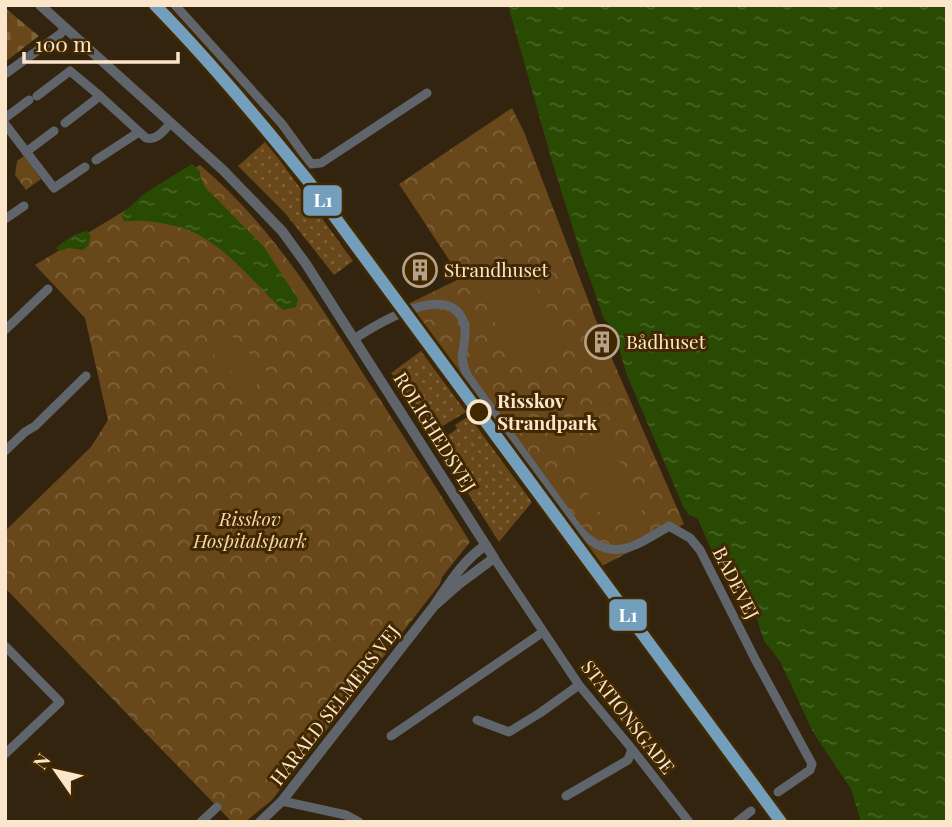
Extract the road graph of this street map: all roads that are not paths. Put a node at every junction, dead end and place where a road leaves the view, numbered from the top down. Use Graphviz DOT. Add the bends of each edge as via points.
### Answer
graph roads {
  1 [pos="40,5"];
  2 [pos="175,5"];
  3 [pos="66,28"];
  4 [pos="5,74"];
  5 [pos="427,93"];
  6 [pos="100,96"];
  7 [pos="5,118"];
  8 [pos="65,123"];
  9 [pos="171,123"];
  10 [pos="5,124"];
  11 [pos="54,131"];
  12 [pos="139,132"];
  13 [pos="26,152"];
  14 [pos="96,160"];
  15 [pos="85,167"];
  16 [pos="24,206"];
  17 [pos="5,219"];
  18 [pos="48,289"];
  19 [pos="5,330"];
  20 [pos="354,339"];
  21 [pos="86,376"];
  22 [pos="5,451"];
  23 [pos="486,545"];
  24 [pos="494,558"];
  25 [pos="434,606"];
  26 [pos="542,632"];
  27 [pos="5,646"];
  28 [pos="579,685"];
  29 [pos="477,720"];
  30 [pos="391,736"];
  31 [pos="632,749"];
  32 [pos="5,754"];
  33 [pos="778,792"];
  34 [pos="566,796"];
  35 [pos="282,801"];
  36 [pos="217,807"];
  37 [pos="751,811"];
  38 [pos="201,822"];
  39 [pos="260,822"];
  40 [pos="359,822"];
  41 [pos="689,822"];
  42 [pos="737,822"];
  1 -- 3 [label="street, ROLIGHEDSVEJ"];
  2 -- 5 [label="street" via="282,124 311,164 321,163"];
  3 -- 4 [label="street"];
  3 -- 9 [label="street, ROLIGHEDSVEJ"];
  6 -- 7 [label="street" via="70,71"];
  6 -- 8 [label="street"];
  6 -- 12 [label="street"];
  9 -- 12 [label="street" via="153,139"];
  9 -- 20 [label="street, ROLIGHEDSVEJ" via="282,231"];
  10 -- 13 [label="street"];
  11 -- 13 [label="street"];
  12 -- 14 [label="street"];
  13 -- 15 [label="street" via="54,188"];
  16 -- 17 [label="street"];
  18 -- 19 [label="street"];
  20 -- 23 [label="street, ROLIGHEDSVEJ"];
  20 -- 33 [label="street, BADEVEJ" via="420,306 433,303 454,308 464,321 462,354 468,377 586,538 612,550 642,543 669,526 690,538 813,764"];
  21 -- 22 [label="street"];
  23 -- 24 [label="street, ROLIGHEDSVEJ"];
  23 -- 25 [label="street, HARALD SELMERS VEJ" via="470,557"];
  24 -- 25 [label="street, HARALD SELMERS VEJ"];
  24 -- 26 [label="street, STATIONSGADE"];
  25 -- 35 [label="street, HARALD SELMERS VEJ"];
  26 -- 28 [label="street, STATIONSGADE"];
  26 -- 30 [label="street"];
  27 -- 32 [label="street" via="60,702"];
  28 -- 29 [label="street" via="509,732"];
  28 -- 31 [label="street, STATIONSGADE"];
  31 -- 34 [label="street" via="628,760"];
  31 -- 41 [label="street, STATIONSGADE"];
  35 -- 39 [label="street, HARALD SELMERS VEJ"];
  35 -- 40 [label="street"];
  36 -- 38 [label="street"];
  37 -- 42 [label="street"];
}
